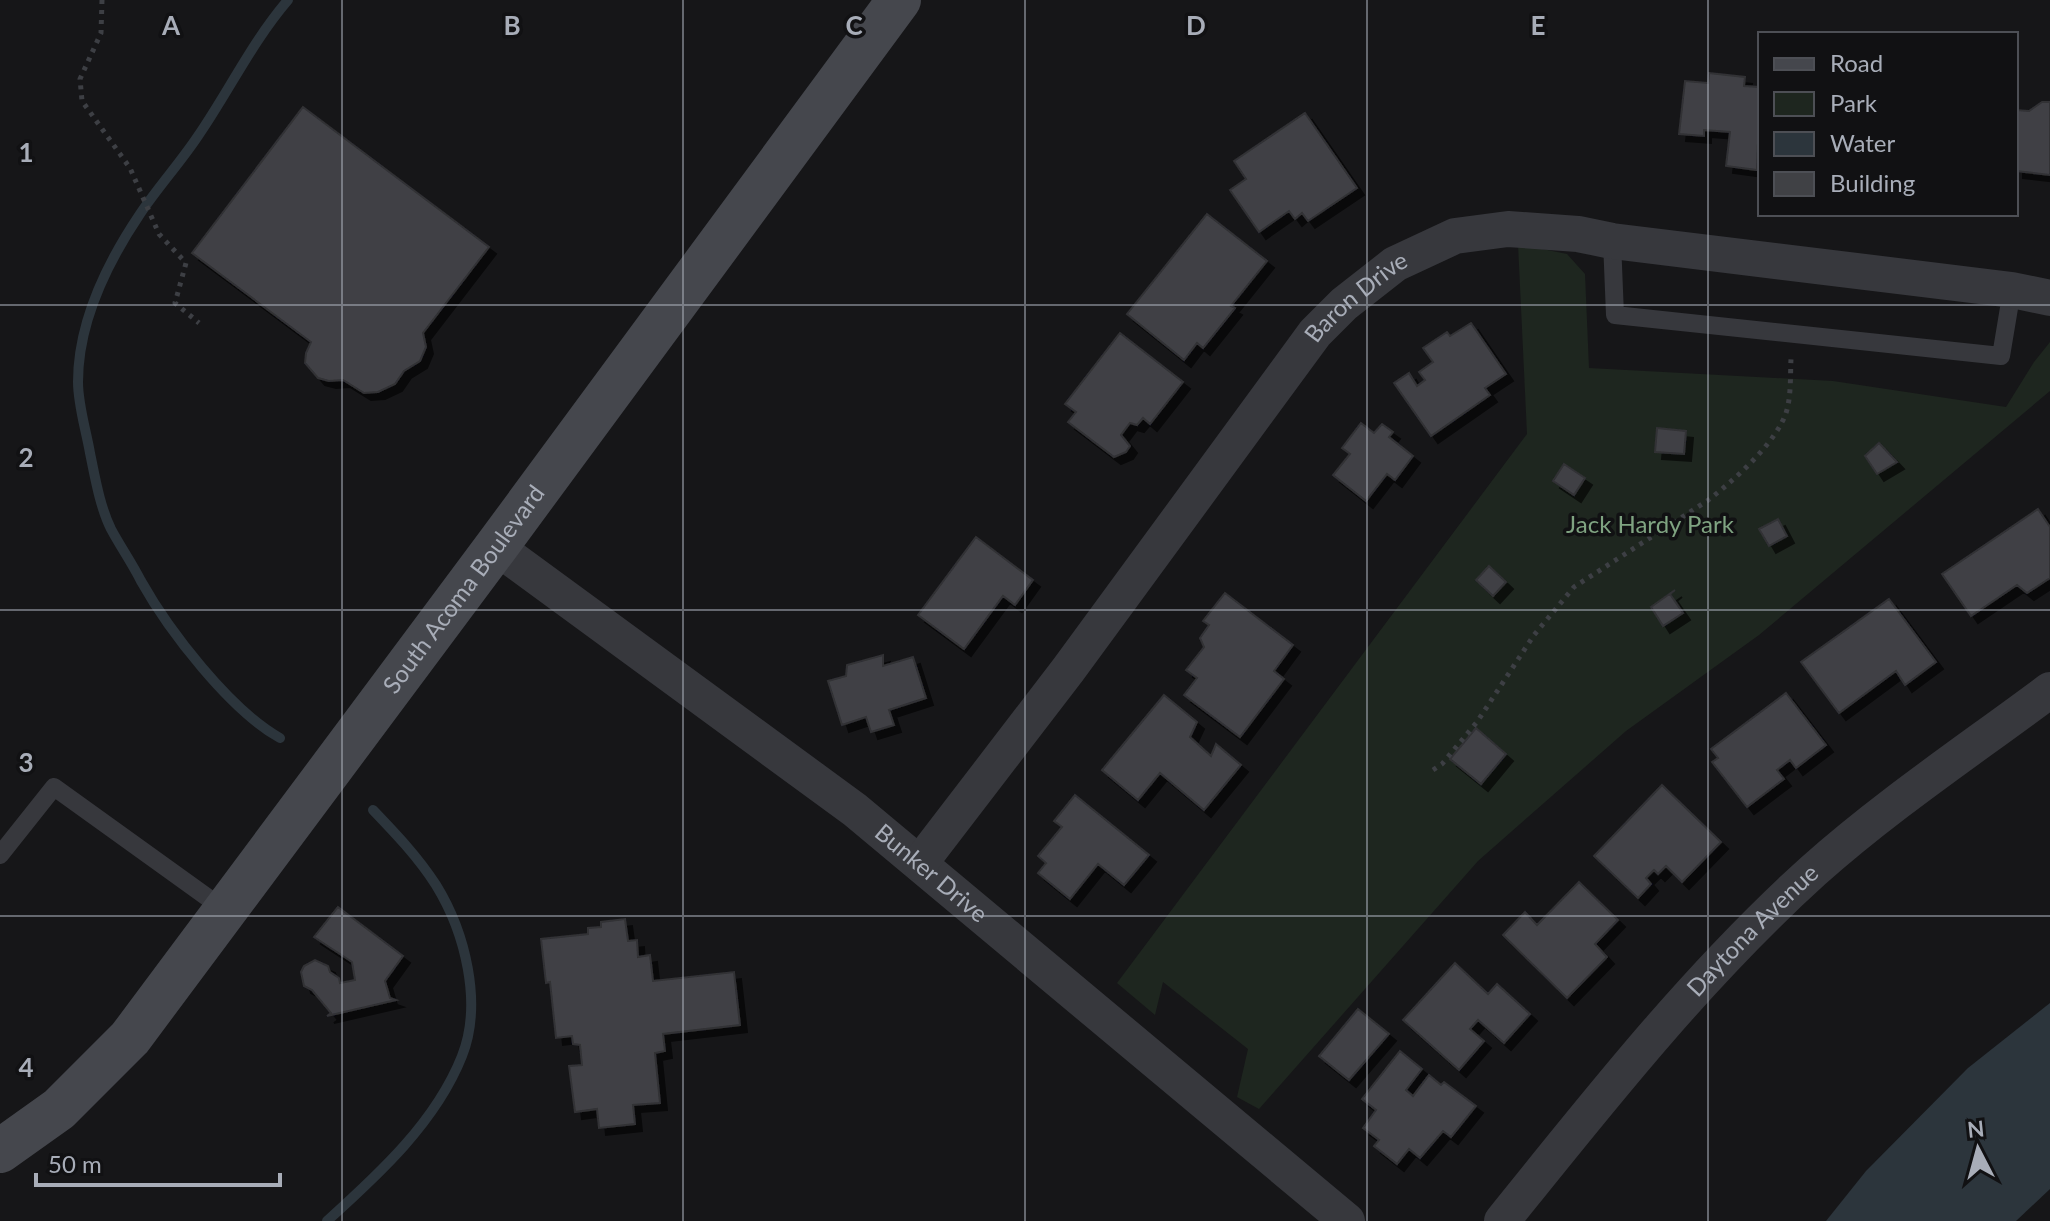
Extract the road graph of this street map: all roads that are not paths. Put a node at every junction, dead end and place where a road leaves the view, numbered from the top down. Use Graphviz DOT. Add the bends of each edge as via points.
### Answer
graph roads {
  1 [pos="899,0"];
  2 [pos="1612,241"];
  3 [pos="2012,290"];
  4 [pos="2050,298"];
  5 [pos="496,547"];
  6 [pos="2050,690"];
  7 [pos="0,855"];
  8 [pos="920,863"];
  9 [pos="225,910"];
  10 [pos="0,1151"];
  11 [pos="1347,1221"];
  12 [pos="1502,1221"];
  1 -- 5 [label="main road, South Acoma Boulevard"];
  2 -- 3 [label="street, Baron Drive"];
  2 -- 3 [label="lane" via="1615,315 2001,356"];
  2 -- 8 [label="street, Baron Drive" via="1508,229 1455,236 1395,264 1344,304 1315,333"];
  3 -- 4 [label="street, Baron Drive"];
  5 -- 8 [label="street, Bunker Drive"];
  5 -- 9 [label="main road, South Acoma Boulevard"];
  6 -- 12 [label="street, Daytona Avenue" via="1813,871 1628,1064"];
  7 -- 9 [label="lane" via="54,787"];
  8 -- 11 [label="street, Bunker Drive"];
  9 -- 10 [label="main road, South Acoma Boulevard" via="130,1038 59,1109"];
}
